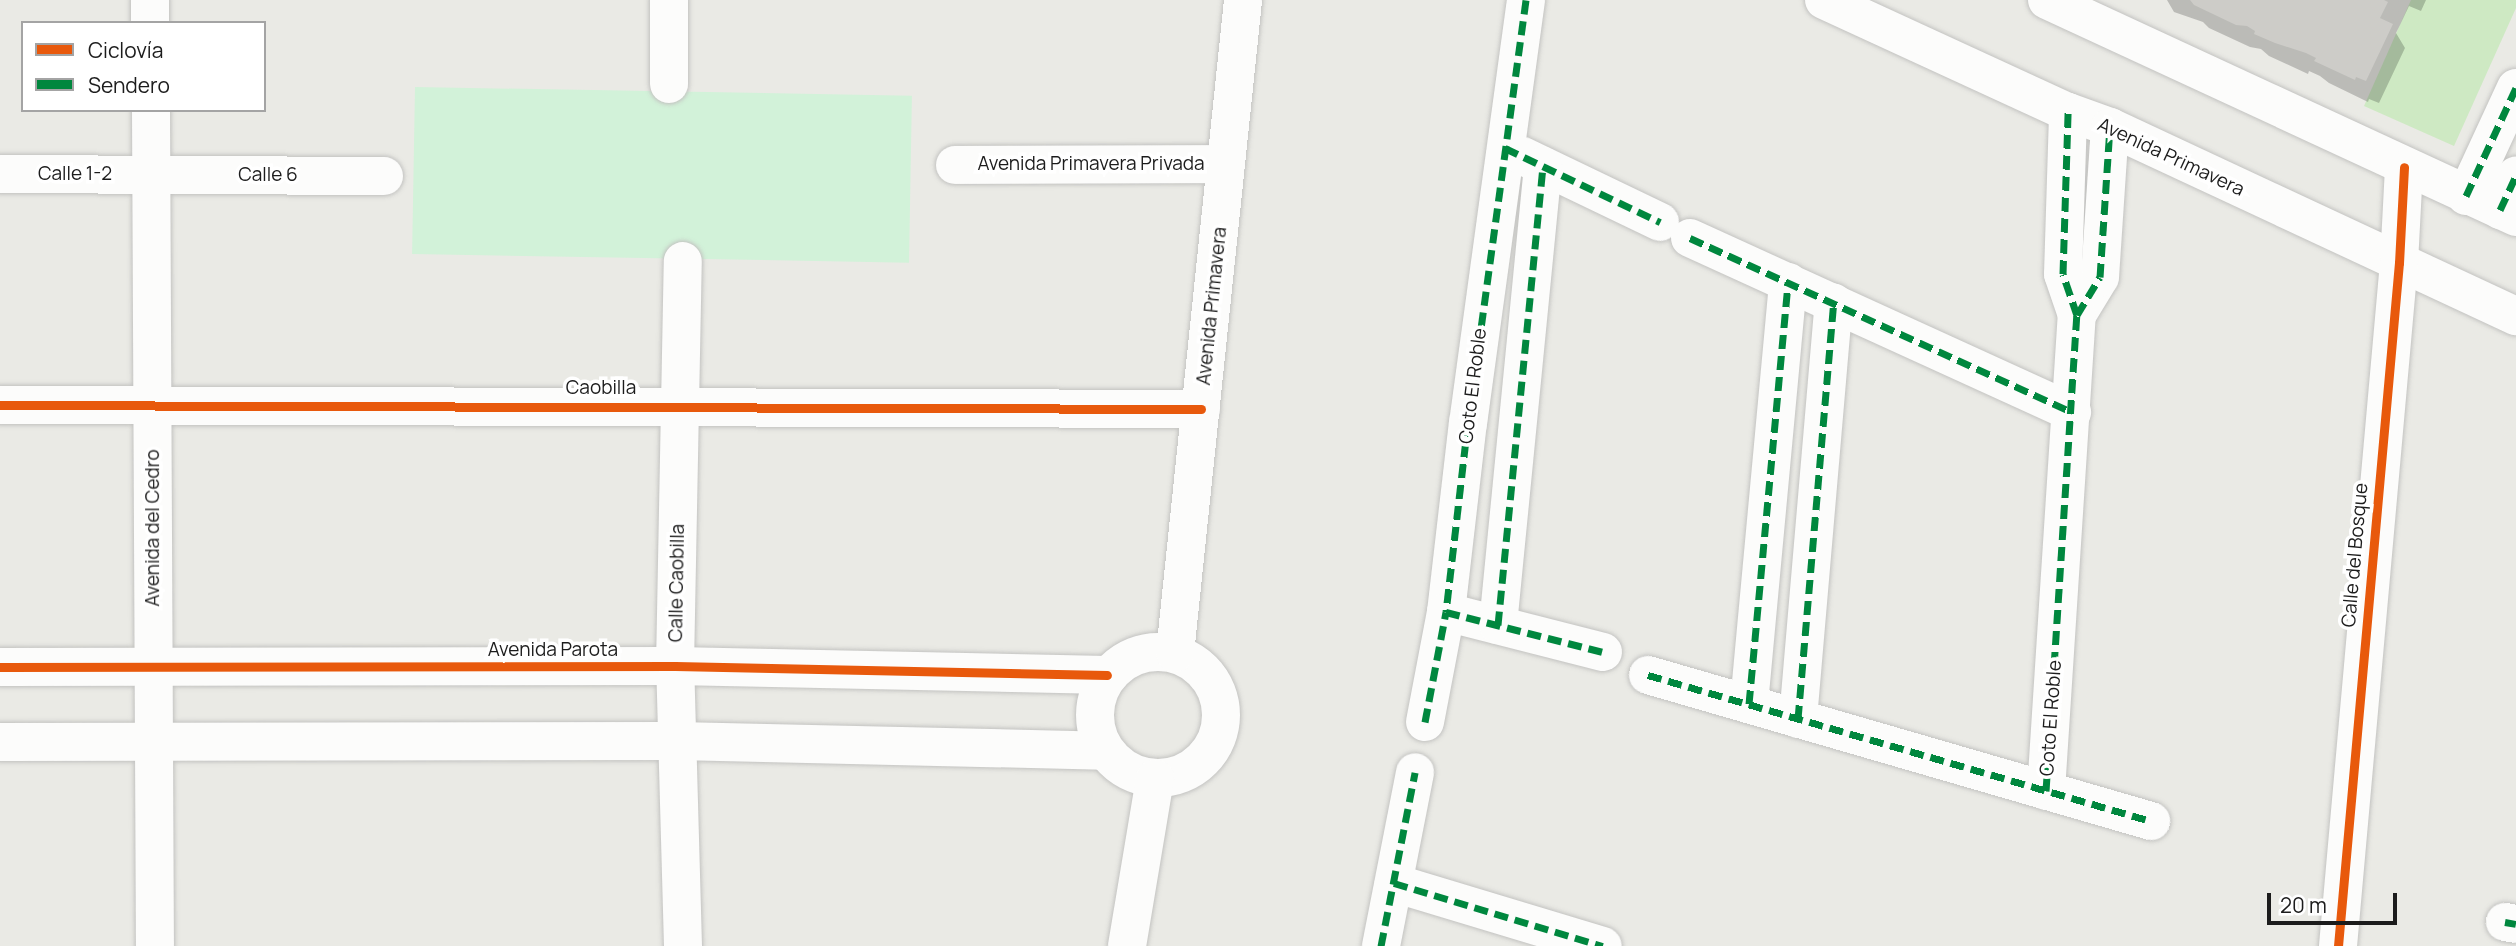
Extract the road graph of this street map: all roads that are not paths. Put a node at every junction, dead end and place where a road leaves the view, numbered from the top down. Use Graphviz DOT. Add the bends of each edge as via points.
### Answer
graph roads {
  1 [pos="150,0"];
  2 [pos="668,0"];
  3 [pos="1243,0"];
  4 [pos="1526,0"];
  5 [pos="1824,0"];
  6 [pos="2047,0"];
  7 [pos="150,21"];
  8 [pos="669,84"];
  9 [pos="2516,88"];
  10 [pos="150,112"];
  11 [pos="2067,112"];
  12 [pos="2110,127"];
  13 [pos="1505,148"];
  14 [pos="1226,164"];
  15 [pos="955,165"];
  16 [pos="1543,166"];
  17 [pos="2404,167"];
  18 [pos="0,174"];
  19 [pos="151,174"];
  20 [pos="2516,175"];
  21 [pos="384,176"];
  22 [pos="2494,208"];
  23 [pos="683,261"];
  24 [pos="2399,263"];
  25 [pos="1788,282"];
  26 [pos="1834,303"];
  27 [pos="2077,316"];
  28 [pos="2516,316"];
  29 [pos="152,404"];
  30 [pos="0,405"];
  31 [pos="681,406"];
  32 [pos="1201,409"];
  33 [pos="2071,412"];
  34 [pos="1446,612"];
  35 [pos="1498,625"];
  36 [pos="1603,652"];
  37 [pos="1175,653"];
  38 [pos="675,666"];
  39 [pos="0,667"];
  40 [pos="154,669"];
  41 [pos="1107,674"];
  42 [pos="1648,675"];
  43 [pos="1749,704"];
  44 [pos="1798,719"];
  45 [pos="1425,722"];
  46 [pos="154,741"];
  47 [pos="677,741"];
  48 [pos="0,742"];
  49 [pos="1104,751"];
  50 [pos="1415,772"];
  51 [pos="1155,778"];
  52 [pos="2046,791"];
  53 [pos="2151,821"];
  54 [pos="1394,883"];
  55 [pos="155,946"];
  56 [pos="682,946"];
  57 [pos="1127,946"];
  58 [pos="1381,946"];
  59 [pos="1603,946"];
  60 [pos="2338,946"];
  1 -- 7 [label="street"];
  2 -- 8 [label="street"];
  3 -- 14 [label="street, Avenida Primavera"];
  4 -- 13 [label="street, Coto El Roble"];
  5 -- 11 [label="street, Avenida Primavera"];
  6 -- 17 [label="street"];
  9 -- 22 [label="street"];
  10 -- 19 [label="street, Avenida del Cedro"];
  11 -- 12 [label="street, Avenida Primavera"];
  11 -- 27 [label="street, Coto El Roble" via="2063,275"];
  12 -- 24 [label="street, Avenida Primavera"];
  12 -- 27 [label="street, Coto El Roble" via="2100,277"];
  13 -- 16 [label="street"];
  13 -- 34 [label="street, Coto El Roble"];
  14 -- 15 [label="street, Avenida Primavera Privada"];
  14 -- 32 [label="street, Avenida Primavera"];
  16 -- 25 [label="street"];
  16 -- 35 [label="street"];
  17 -- 22 [label="street"];
  17 -- 24 [label="street, Calle del Bosque"];
  18 -- 19 [label="street, Calle 1-2"];
  19 -- 21 [label="street, Calle 6"];
  19 -- 29 [label="street, Avenida del Cedro"];
  20 -- 22 [label="street"];
  23 -- 31 [label="street, Calle Caobilla"];
  24 -- 28 [label="street, Avenida Primavera"];
  24 -- 60 [label="street, Calle del Bosque"];
  25 -- 26 [label="street"];
  25 -- 43 [label="street"];
  26 -- 33 [label="street"];
  26 -- 44 [label="street"];
  27 -- 33 [label="street, Coto El Roble"];
  29 -- 30 [label="street, Caobilla"];
  29 -- 31 [label="street, Caobilla"];
  29 -- 40 [label="street, Avenida del Cedro"];
  31 -- 32 [label="street, Caobilla"];
  31 -- 38 [label="street, Calle Caobilla"];
  32 -- 37 [label="street, Avenida Primavera"];
  33 -- 52 [label="street, Coto El Roble"];
  34 -- 35 [label="street"];
  34 -- 45 [label="street, Coto El Roble"];
  35 -- 36 [label="street"];
  37 -- 41 [label="street" via="1138,653"];
  37 -- 51 [label="street" via="1199,666 1215,686 1222,712 1217,738 1203,760 1181,774"];
  38 -- 40 [label="street, Avenida Parota"];
  38 -- 41 [label="street, Avenida Parota"];
  38 -- 47 [label="street, Calle Caobilla"];
  39 -- 40 [label="street, Avenida Parota"];
  40 -- 46 [label="street, Avenida del Cedro"];
  41 -- 49 [label="street" via="1093,712"];
  42 -- 43 [label="street, Coto El Roble"];
  43 -- 44 [label="street, Coto El Roble"];
  44 -- 52 [label="street, Coto El Roble"];
  46 -- 47 [label="street"];
  46 -- 48 [label="street"];
  46 -- 55 [label="street, Avenida del Cedro"];
  47 -- 49 [label="street"];
  47 -- 56 [label="street, Calle Caobilla"];
  49 -- 51 [label="street" via="1126,771"];
  50 -- 54 [label="street"];
  51 -- 57 [label="street"];
  52 -- 53 [label="street"];
  54 -- 58 [label="street"];
  54 -- 59 [label="street"];
}
